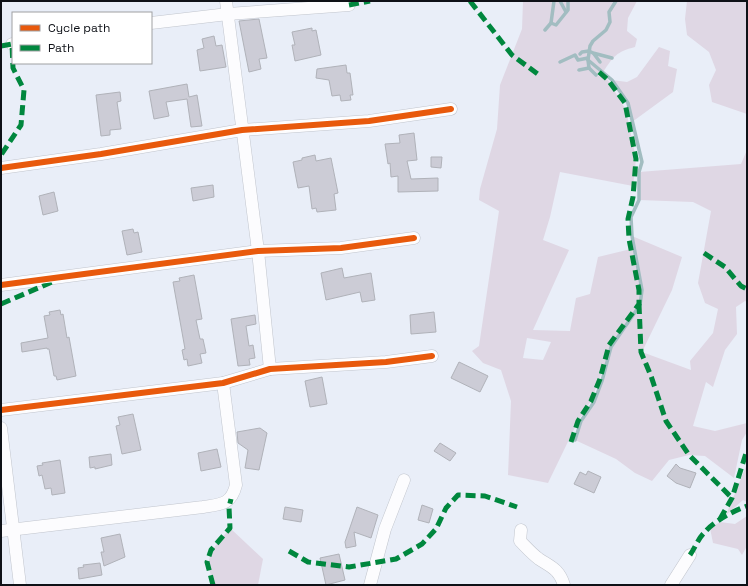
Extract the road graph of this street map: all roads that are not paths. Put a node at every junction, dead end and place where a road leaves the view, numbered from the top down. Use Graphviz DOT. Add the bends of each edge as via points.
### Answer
graph roads {
  1 [pos="226,1"];
  2 [pos="349,5"];
  3 [pos="228,14"];
  4 [pos="152,23"];
  5 [pos="450,109"];
  6 [pos="242,130"];
  7 [pos="1,168"];
  8 [pos="414,238"];
  9 [pos="258,252"];
  10 [pos="1,285"];
  11 [pos="432,356"];
  12 [pos="270,369"];
  13 [pos="223,383"];
  14 [pos="1,410"];
  15 [pos="1,428"];
  16 [pos="404,480"];
  17 [pos="14,530"];
  18 [pos="521,530"];
  19 [pos="1,531"];
  20 [pos="690,555"];
  21 [pos="20,585"];
  22 [pos="370,585"];
  23 [pos="564,585"];
  24 [pos="671,585"];
  1 -- 3 [label="street"];
  2 -- 3 [label="street"];
  3 -- 4 [label="street"];
  3 -- 6 [label="street"];
  5 -- 6 [label="street" via="369,120"];
  6 -- 7 [label="street"];
  6 -- 9 [label="street"];
  8 -- 9 [label="street" via="341,248"];
  9 -- 10 [label="street"];
  9 -- 12 [label="street"];
  11 -- 12 [label="street" via="386,362"];
  12 -- 13 [label="street"];
  13 -- 14 [label="street"];
  13 -- 17 [label="street" via="236,485 231,499 223,504 203,507"];
  15 -- 17 [label="street"];
  16 -- 22 [label="street" via="385,529"];
  17 -- 19 [label="street"];
  17 -- 21 [label="street"];
  18 -- 23 [label="street" via="520,541 538,558 551,565"];
  20 -- 24 [label="street"];
}
